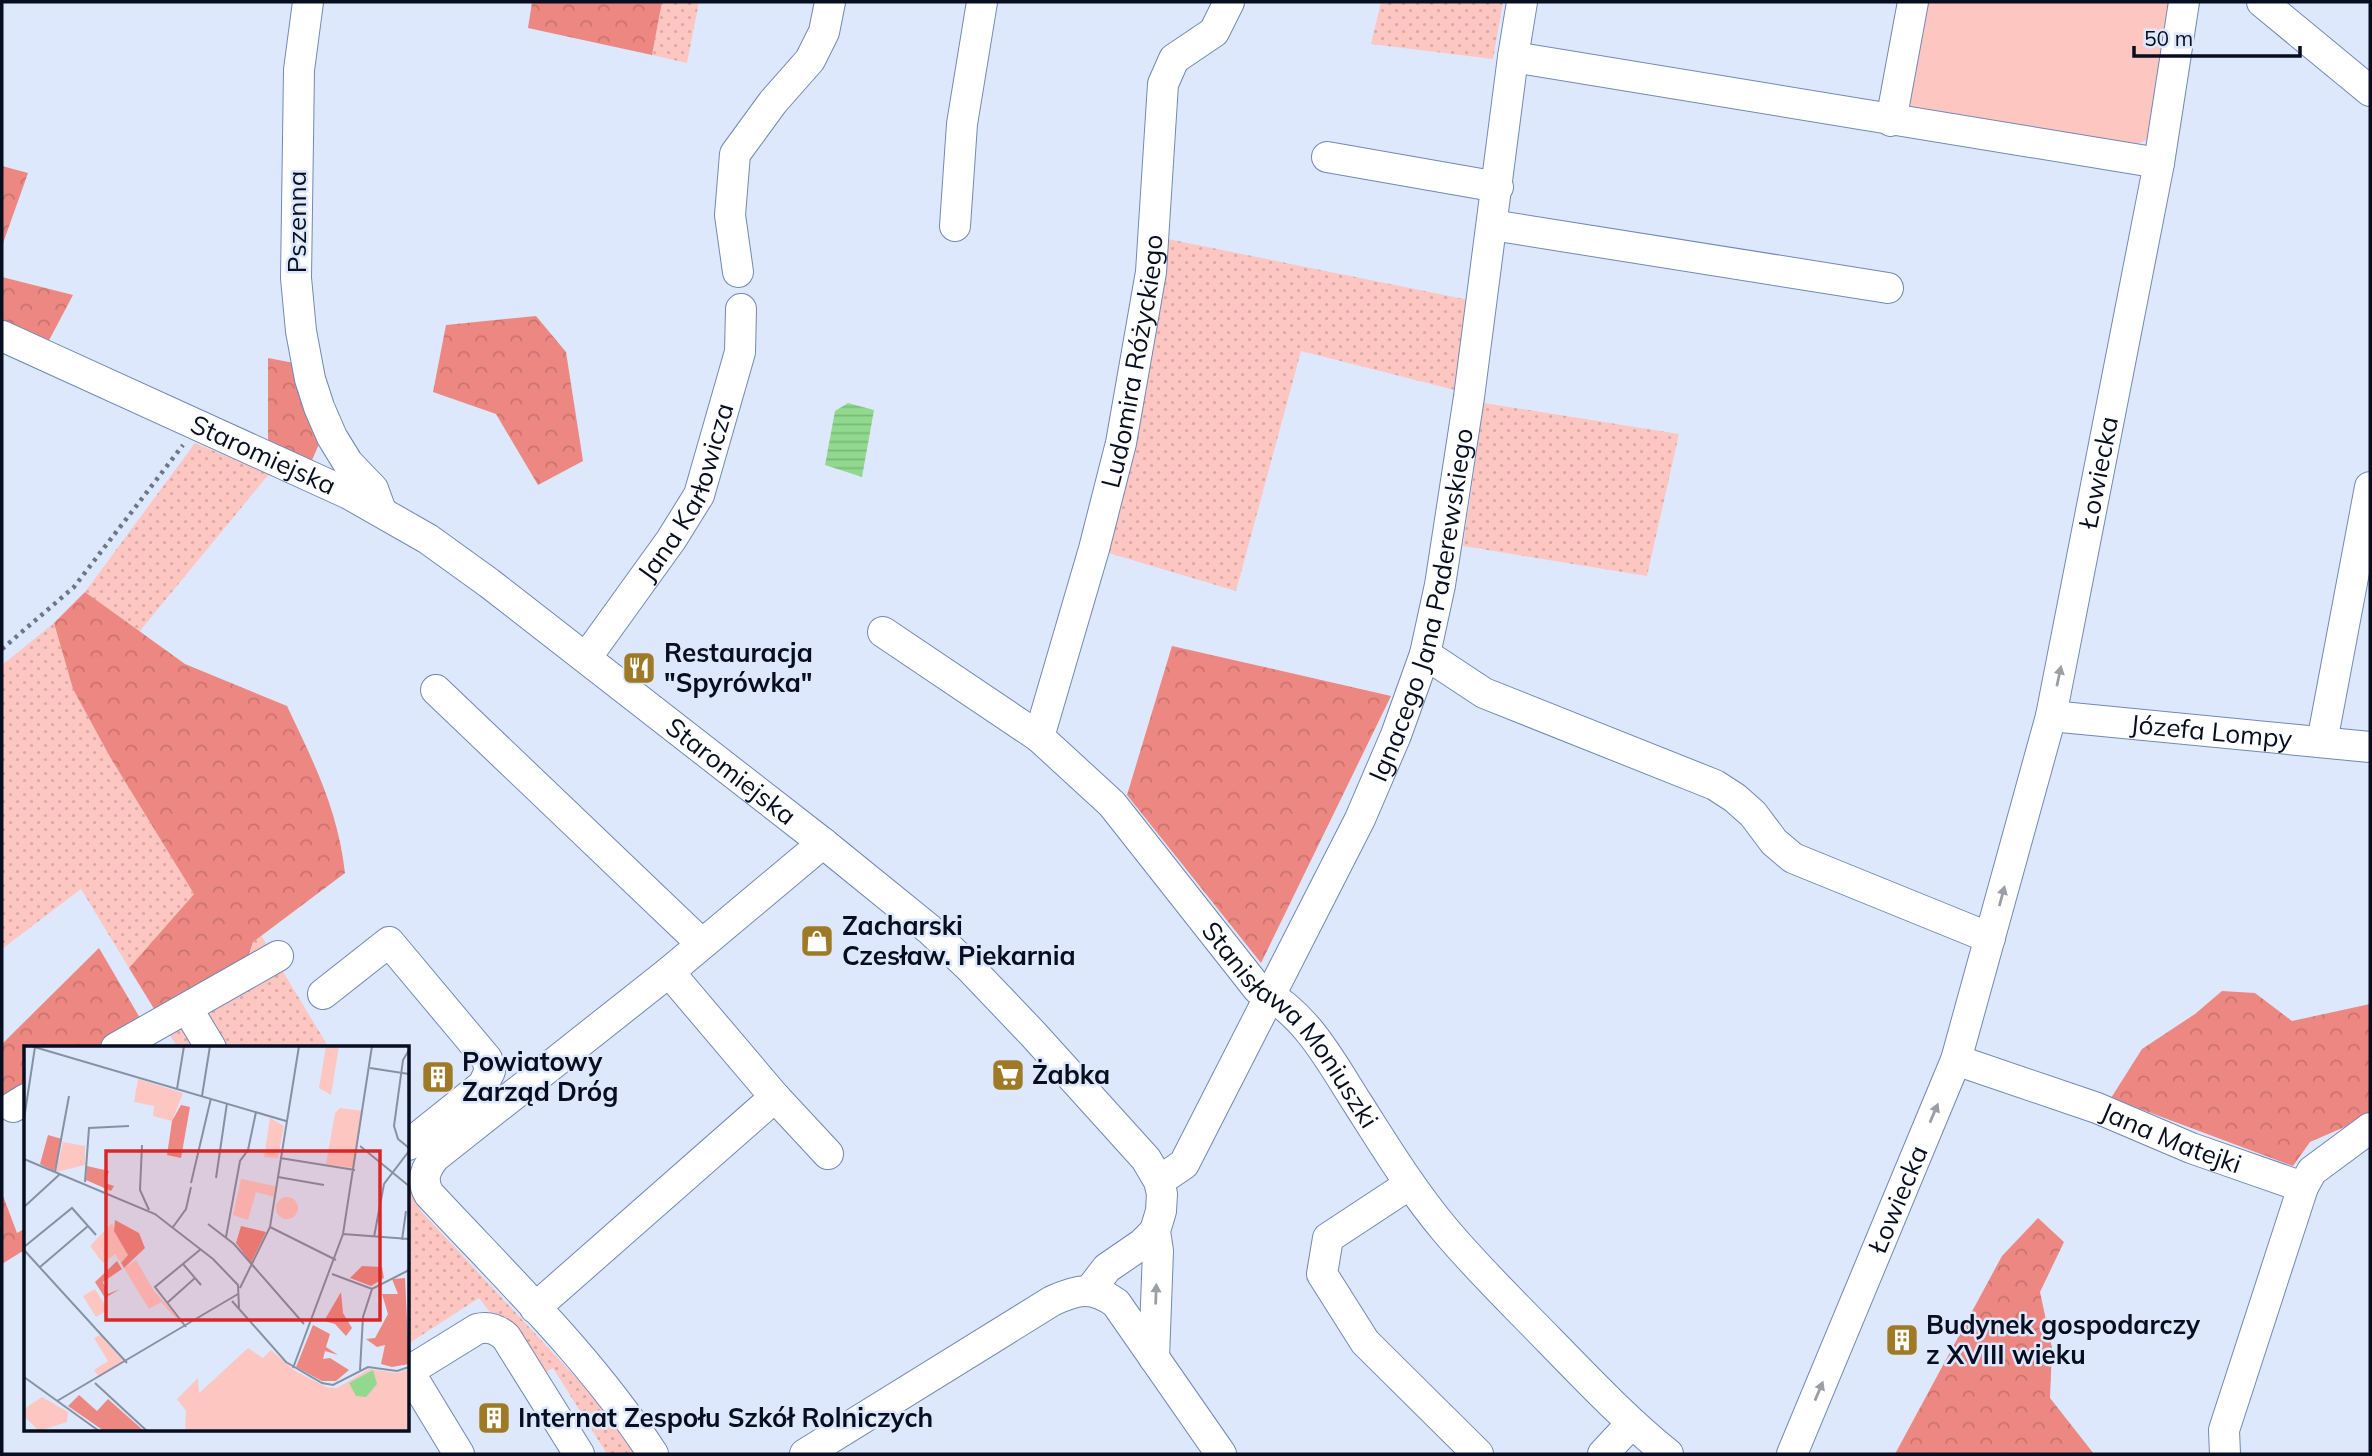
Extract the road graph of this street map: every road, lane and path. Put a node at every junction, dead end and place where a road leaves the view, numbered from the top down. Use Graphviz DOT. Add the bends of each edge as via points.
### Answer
graph roads {
  1 [pos="308,2"];
  2 [pos="830,2"];
  3 [pos="982,2"];
  4 [pos="1230,2"];
  5 [pos="1522,2"];
  6 [pos="1913,2"];
  7 [pos="2184,2"];
  8 [pos="2262,2"];
  9 [pos="1513,57"];
  10 [pos="2370,90"];
  11 [pos="1891,121"];
  12 [pos="1327,157"];
  13 [pos="2159,163"];
  14 [pos="1498,187"];
  15 [pos="1492,225"];
  16 [pos="954,226"];
  17 [pos="738,272"];
  18 [pos="1888,288"];
  19 [pos="741,309"];
  20 [pos="2,336"];
  21 [pos="332,437"];
  22 [pos="184,445"];
  23 [pos="309,475"];
  24 [pos="2370,487"];
  25 [pos="381,511"];
  26 [pos="883,632"];
  27 [pos="2,649"];
  28 [pos="1425,654"];
  29 [pos="586,658"];
  30 [pos="436,690"];
  31 [pos="2051,716"];
  32 [pos="1039,737"];
  33 [pos="2322,742"];
  34 [pos="2370,747"];
  35 [pos="823,844"];
  36 [pos="1990,937"];
  37 [pos="702,944"];
  38 [pos="278,956"];
  39 [pos="669,972"];
  40 [pos="323,994"];
  41 [pos="1271,995"];
  42 [pos="187,1008"];
  43 [pos="120,1046"];
  44 [pos="210,1046"];
  45 [pos="1956,1060"];
  46 [pos="775,1097"];
  47 [pos="2370,1128"];
  48 [pos="410,1143"];
  49 [pos="828,1154"];
  50 [pos="416,1172"];
  51 [pos="1159,1181"];
  52 [pos="1410,1184"];
  53 [pos="2303,1187"];
  54 [pos="1155,1231"];
  55 [pos="1090,1290"];
  56 [pos="535,1308"];
  57 [pos="1154,1358"];
  58 [pos="410,1370"];
  59 [pos="410,1374"];
  60 [pos="1632,1424"];
  61 [pos="459,1454"];
  62 [pos="579,1454"];
  63 [pos="653,1454"];
  64 [pos="805,1454"];
  65 [pos="1221,1454"];
  66 [pos="1478,1454"];
  67 [pos="1603,1454"];
  68 [pos="1668,1454"];
  69 [pos="1793,1454"];
  70 [pos="2225,1454"];
  1 -- 21 [label="street, Pszenna" via="299,70 296,278 310,379"];
  2 -- 17 [label="street" via="824,32 810,60 735,154 730,215"];
  3 -- 16 [label="street" via="962,124"];
  4 -- 32 [label="street, Ludomira Różyckiego" via="1214,32 1174,59 1163,84 1151,272 1121,443"];
  5 -- 9 [label="street, Ignacego Jana Paderewskiego"];
  6 -- 11 [label="street"];
  7 -- 13 [label="street, Łowiecka"];
  8 -- 10 [label="street"];
  9 -- 11 [label="street"];
  9 -- 14 [label="street, Ignacego Jana Paderewskiego"];
  11 -- 13 [label="street"];
  12 -- 14 [label="street"];
  31 -- 13 [label="street, Łowiecka, one-way"];
  14 -- 15 [label="street, Ignacego Jana Paderewskiego"];
  15 -- 18 [label="street"];
  15 -- 28 [label="street, Ignacego Jana Paderewskiego" via="1440,585"];
  19 -- 29 [label="street, Jana Karłowicza" via="740,352 699,495"];
  20 -- 23 [label="street, Staromiejska"];
  21 -- 23 [label="street"];
  21 -- 25 [label="street, Pszenna" via="348,463 373,489"];
  22 -- 27 [label="path" via="74,587"];
  23 -- 25 [label="street, Staromiejska"];
  24 -- 33 [label="street"];
  25 -- 29 [label="street, Staromiejska" via="459,561"];
  26 -- 32 [label="street, Stanisława Moniuszki"];
  28 -- 36 [label="street" via="1484,693 1715,785 1753,814 1793,858"];
  28 -- 41 [label="street, Ignacego Jana Paderewskiego" via="1360,819"];
  29 -- 35 [label="street, Staromiejska"];
  30 -- 37 [label="street"];
  31 -- 33 [label="street, Józefa Lompy"];
  36 -- 31 [label="street, Łowiecka, one-way"];
  32 -- 41 [label="street, Stanisława Moniuszki" via="1112,804 1258,989"];
  33 -- 34 [label="street, Józefa Lompy"];
  35 -- 37 [label="street"];
  35 -- 51 [label="street, Staromiejska" via="970,968 1146,1159"];
  36 -- 45 [label="street, Łowiecka"];
  37 -- 39 [label="street"];
  38 -- 42 [label="street"];
  39 -- 46 [label="street"];
  39 -- 50 [label="street" via="428,1167"];
  40 -- 48 [label="street" via="389,942 487,1059 490,1070 483,1085"];
  41 -- 51 [label="street, Ignacego Jana Paderewskiego" via="1184,1164"];
  41 -- 52 [label="street, Stanisława Moniuszki" via="1296,1015 1321,1048"];
  42 -- 43 [label="street"];
  42 -- 44 [label="street"];
  45 -- 53 [label="street, Jana Matejki"];
  69 -- 45 [label="street, Łowiecka, one-way"];
  46 -- 49 [label="street"];
  46 -- 56 [label="street"];
  47 -- 53 [label="street" via="2312,1171"];
  50 -- 56 [label="street" via="429,1194"];
  51 -- 54 [label="street" via="1161,1211"];
  52 -- 60 [label="street, Stanisława Moniuszki" via="1484,1274"];
  52 -- 66 [label="street" via="1328,1238 1322,1274 1365,1342"];
  53 -- 70 [label="street" via="2224,1430"];
  54 -- 55 [label="street" via="1107,1268"];
  57 -- 54 [label="street, one-way"];
  55 -- 57 [label="street" via="1116,1303"];
  55 -- 64 [label="street" via="1052,1301"];
  56 -- 63 [label="street" via="588,1365"];
  57 -- 65 [label="street"];
  58 -- 62 [label="street" via="477,1329 499,1331"];
  59 -- 61 [label="street"];
  60 -- 67 [label="street"];
  60 -- 68 [label="street, Stanisława Moniuszki"];
}
